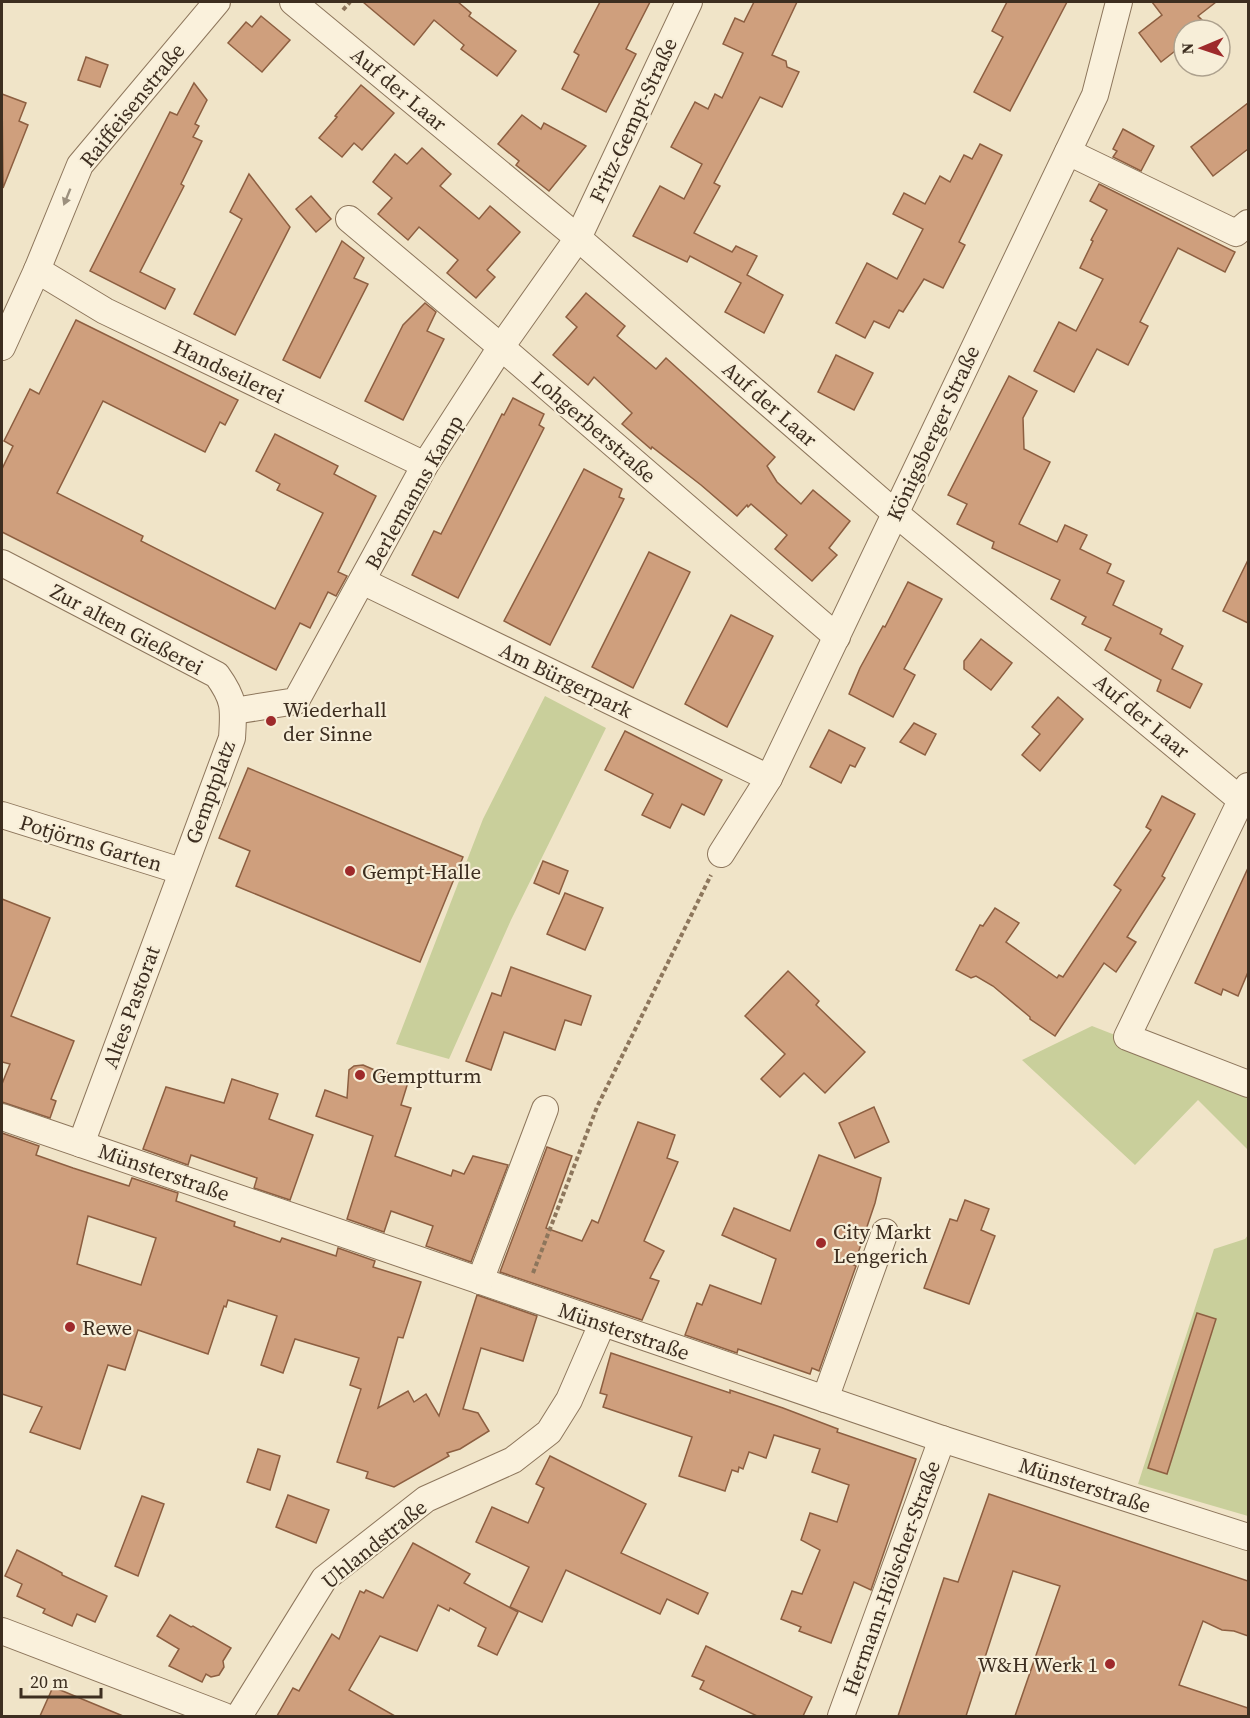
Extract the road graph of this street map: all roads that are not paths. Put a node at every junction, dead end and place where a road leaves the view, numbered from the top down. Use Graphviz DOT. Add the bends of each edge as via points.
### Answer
graph roads {
  1 [pos="217,2"];
  2 [pos="293,2"];
  3 [pos="689,2"];
  4 [pos="1119,2"];
  5 [pos="1068,152"];
  6 [pos="349,219"];
  7 [pos="1248,223"];
  8 [pos="578,238"];
  9 [pos="37,270"];
  10 [pos="2,347"];
  11 [pos="501,347"];
  12 [pos="425,465"];
  13 [pos="896,513"];
  14 [pos="2,563"];
  15 [pos="362,581"];
  16 [pos="837,637"];
  17 [pos="234,711"];
  18 [pos="769,778"];
  19 [pos="1246,796"];
  20 [pos="2,815"];
  21 [pos="721,854"];
  22 [pos="181,871"];
  23 [pos="1248,1084"];
  24 [pos="545,1109"];
  25 [pos="2,1117"];
  26 [pos="81,1144"];
  27 [pos="885,1233"];
  28 [pos="480,1281"];
  29 [pos="602,1324"];
  30 [pos="825,1399"];
  31 [pos="942,1439"];
  32 [pos="1248,1537"];
  33 [pos="2,1632"];
  34 [pos="224,1716"];
  35 [pos="239,1716"];
  36 [pos="841,1716"];
  1 -- 9 [label="street, Raiffeisenstraße, one-way" via="80,165"];
  2 -- 8 [label="street, Auf der Laar"];
  3 -- 8 [label="street, Fritz-Gempt-Straße"];
  4 -- 5 [label="street, Königsberger Straße" via="1095,95"];
  5 -- 7 [label="street" via="1236,233"];
  5 -- 13 [label="street, Königsberger Straße"];
  6 -- 11 [label="street, Lohgerberstraße"];
  8 -- 11 [label="street, Berlemanns Kamp"];
  8 -- 13 [label="street, Auf der Laar"];
  9 -- 10 [label="street, Raiffeisenstraße"];
  9 -- 12 [label="street, Handseilerei" via="105,311"];
  11 -- 12 [label="street, Berlemanns Kamp"];
  11 -- 16 [label="street, Lohgerberstraße"];
  12 -- 15 [label="street, Berlemanns Kamp"];
  13 -- 16 [label="street, Königsberger Straße"];
  13 -- 19 [label="street, Auf der Laar"];
  14 -- 17 [label="street, Zur alten Gießerei" via="217,675 230,693"];
  15 -- 17 [label="street, Berlemanns Kamp" via="296,701"];
  15 -- 18 [label="street, Am Bürgerpark"];
  16 -- 18 [label="street, Königsberger Straße"];
  17 -- 22 [label="street, Gemptplatz" via="232,738"];
  18 -- 21 [label="street, Königsberger Straße"];
  19 -- 23 [label="street" via="1127,1037"];
  20 -- 22 [label="street, Potjörns Garten"];
  22 -- 26 [label="street, Altes Pastorat"];
  24 -- 28 [label="street"];
  25 -- 26 [label="street, Münsterstraße"];
  26 -- 28 [label="street, Münsterstraße"];
  27 -- 30 [label="street"];
  28 -- 29 [label="street, Münsterstraße"];
  29 -- 30 [label="street, Münsterstraße"];
  29 -- 35 [label="street, Uhlandstraße" via="569,1400 549,1432 513,1460 426,1499 324,1578"];
  30 -- 31 [label="street, Münsterstraße"];
  31 -- 32 [label="street, Münsterstraße"];
  31 -- 36 [label="street, Hermann-Hölscher-Straße"];
  33 -- 34 [label="street"];
}
